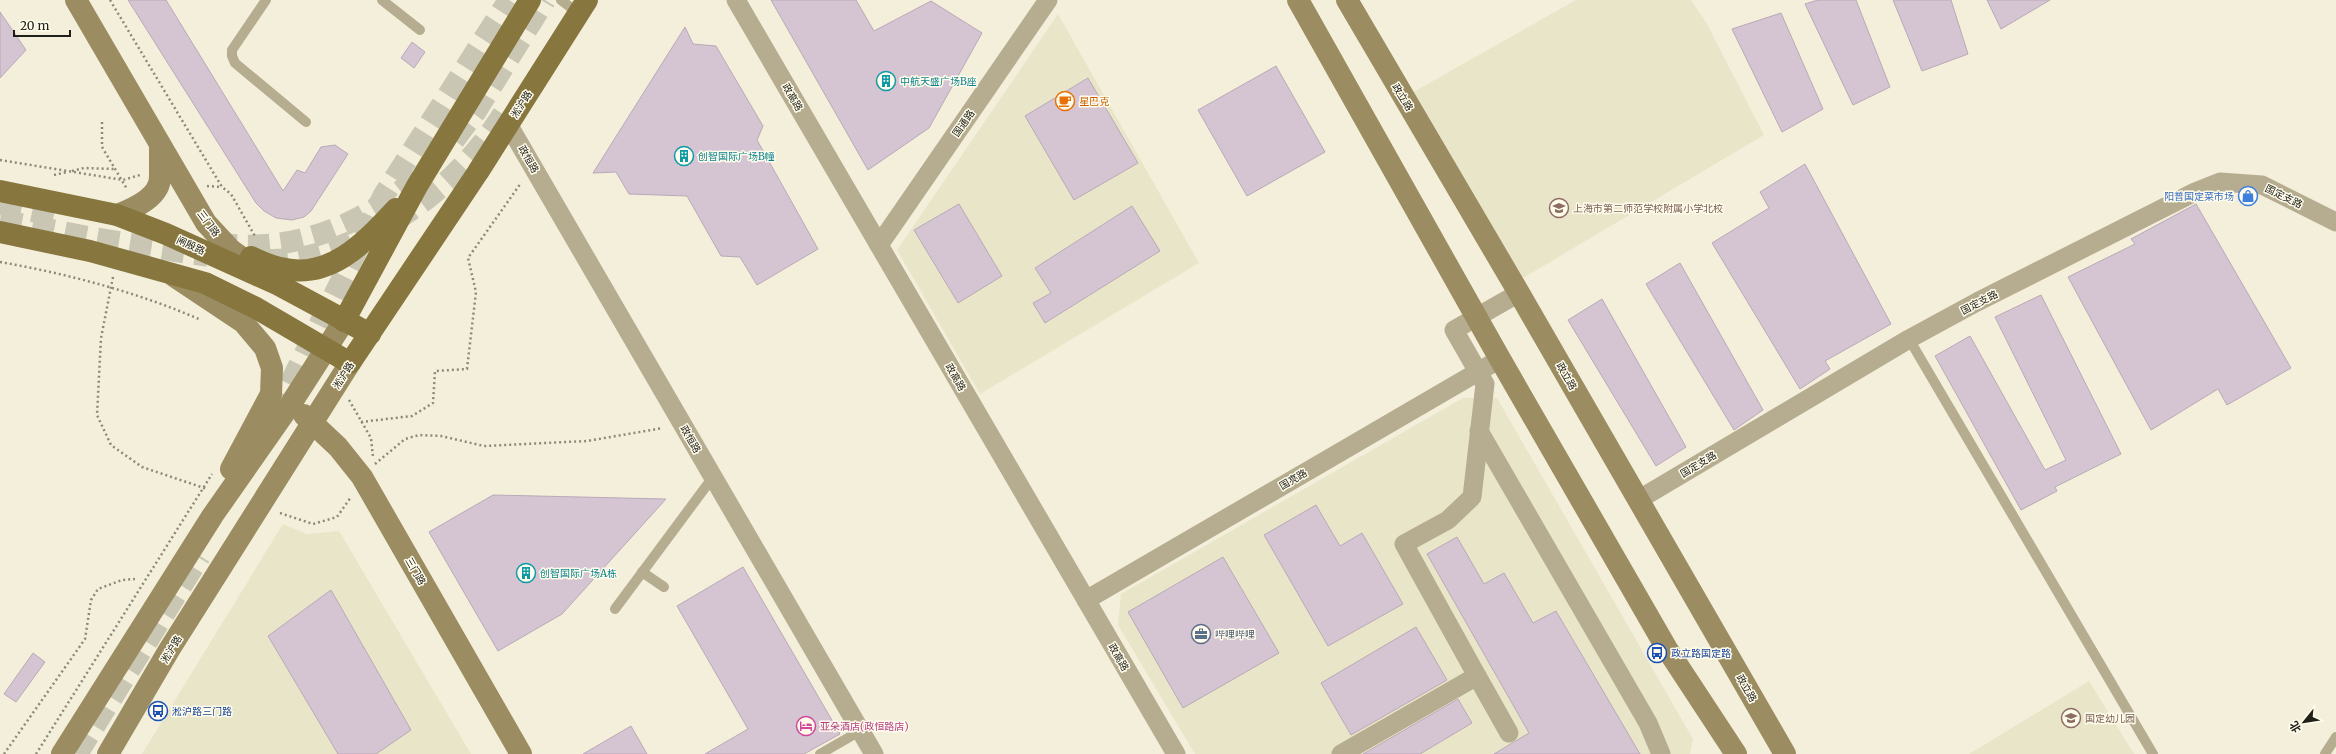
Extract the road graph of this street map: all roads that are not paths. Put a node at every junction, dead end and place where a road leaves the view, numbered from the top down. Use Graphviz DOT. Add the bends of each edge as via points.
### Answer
graph roads {
  1 [pos="76,0"];
  2 [pos="266,0"];
  3 [pos="382,0"];
  4 [pos="530,0"];
  5 [pos="561,0"];
  6 [pos="736,0"];
  7 [pos="1298,0"];
  8 [pos="1346,0"];
  9 [pos="1049,1"];
  10 [pos="582,7"];
  11 [pos="420,30"];
  12 [pos="306,122"];
  13 [pos="508,124"];
  14 [pos="160,148"];
  15 [pos="418,186"];
  16 [pos="0,191"];
  17 [pos="117,215"];
  18 [pos="2336,222"];
  19 [pos="0,232"];
  20 [pos="166,234"];
  21 [pos="879,245"];
  22 [pos="231,250"];
  23 [pos="168,272"];
  24 [pos="279,285"];
  25 [pos="1519,293"];
  26 [pos="1476,318"];
  27 [pos="344,321"];
  28 [pos="370,334"];
  29 [pos="1909,339"];
  30 [pos="326,350"];
  31 [pos="1500,359"];
  32 [pos="350,363"];
  33 [pos="1477,372"];
  34 [pos="290,405"];
  35 [pos="314,423"];
  36 [pos="1479,431"];
  37 [pos="713,477"];
  38 [pos="1638,500"];
  39 [pos="213,515"];
  40 [pos="642,572"];
  41 [pos="664,587"];
  42 [pos="1086,600"];
  43 [pos="615,609"];
  44 [pos="1477,676"];
  45 [pos="860,731"];
  46 [pos="1509,733"];
  47 [pos="2336,737"];
  48 [pos="62,754"];
  49 [pos="108,754"];
  50 [pos="521,754"];
  51 [pos="820,754"];
  52 [pos="874,754"];
  53 [pos="1176,754"];
  54 [pos="1341,754"];
  55 [pos="1661,754"];
  56 [pos="1736,754"];
  57 [pos="1785,754"];
  58 [pos="2153,754"];
  59 [pos="2325,754"];
  1 -- 14 [label="main road, 三门路"];
  2 -- 12 [label="lane" via="232,50 232,56 235,63"];
  3 -- 11 [label="lane"];
  4 -- 15 [label="main road"];
  5 -- 10 [label="lane"];
  6 -- 21 [label="street, 政高路"];
  7 -- 26 [label="main road"];
  8 -- 25 [label="main road, 政立路"];
  9 -- 21 [label="street, 国通路"];
  10 -- 13 [label="main road, 淞沪路"];
  13 -- 28 [label="main road, 淞沪路"];
  13 -- 37 [label="street, 政恒路"];
  14 -- 17 [label="main road" via="160,176 157,189 142,203"];
  14 -- 22 [label="main road, 三门路" via="206,223"];
  15 -- 22 [label="main road" via="364,243 342,259 311,271 280,268"];
  15 -- 27 [label="main road"];
  16 -- 17 [label="main road, 闸殷路"];
  17 -- 20 [label="main road, 闸殷路"];
  18 -- 29 [label="street, 国定支路" via="2262,185 2220,182 2195,192 1977,302"];
  19 -- 23 [label="main road" via="90,251"];
  20 -- 22 [label="main road" via="202,239"];
  20 -- 24 [label="main road, 闸殷路"];
  21 -- 42 [label="street, 政高路"];
  22 -- 24 [label="main road, 三门路"];
  23 -- 30 [label="main road" via="205,283 256,308"];
  23 -- 39 [label="main road" via="243,322 265,348 272,368 272,394 228,474"];
  24 -- 27 [label="main road, 闸殷路"];
  25 -- 26 [label="street"];
  25 -- 38 [label="main road, 政立路"];
  26 -- 31 [label="main road"];
  26 -- 33 [label="street" via="1454,330"];
  27 -- 28 [label="main road, 闸殷路"];
  27 -- 30 [label="main road"];
  28 -- 32 [label="main road, 淞沪路"];
  29 -- 38 [label="street, 国定支路"];
  29 -- 58 [label="lane"];
  30 -- 32 [label="main road"];
  30 -- 34 [label="main road"];
  31 -- 33 [label="street, 国亮路"];
  31 -- 56 [label="main road" via="1667,649"];
  32 -- 35 [label="main road, 淞沪路"];
  33 -- 36 [label="street" via="1485,384"];
  33 -- 42 [label="street, 国亮路"];
  34 -- 35 [label="main road, 三门路"];
  34 -- 39 [label="main road"];
  35 -- 49 [label="main road, 淞沪路" via="170,650"];
  35 -- 50 [label="main road, 三门路" via="362,477"];
  36 -- 44 [label="street" via="1472,497 1448,520 1404,544"];
  36 -- 55 [label="street" via="1648,724"];
  37 -- 40 [label="lane"];
  37 -- 45 [label="street, 政恒路"];
  38 -- 57 [label="main road, 政立路"];
  39 -- 48 [label="main road"];
  40 -- 41 [label="lane"];
  40 -- 43 [label="lane"];
  42 -- 53 [label="street, 政高路"];
  44 -- 46 [label="street"];
  44 -- 54 [label="street"];
  45 -- 51 [label="lane"];
  45 -- 52 [label="street, 政恒路"];
  47 -- 59 [label="lane"];
}
